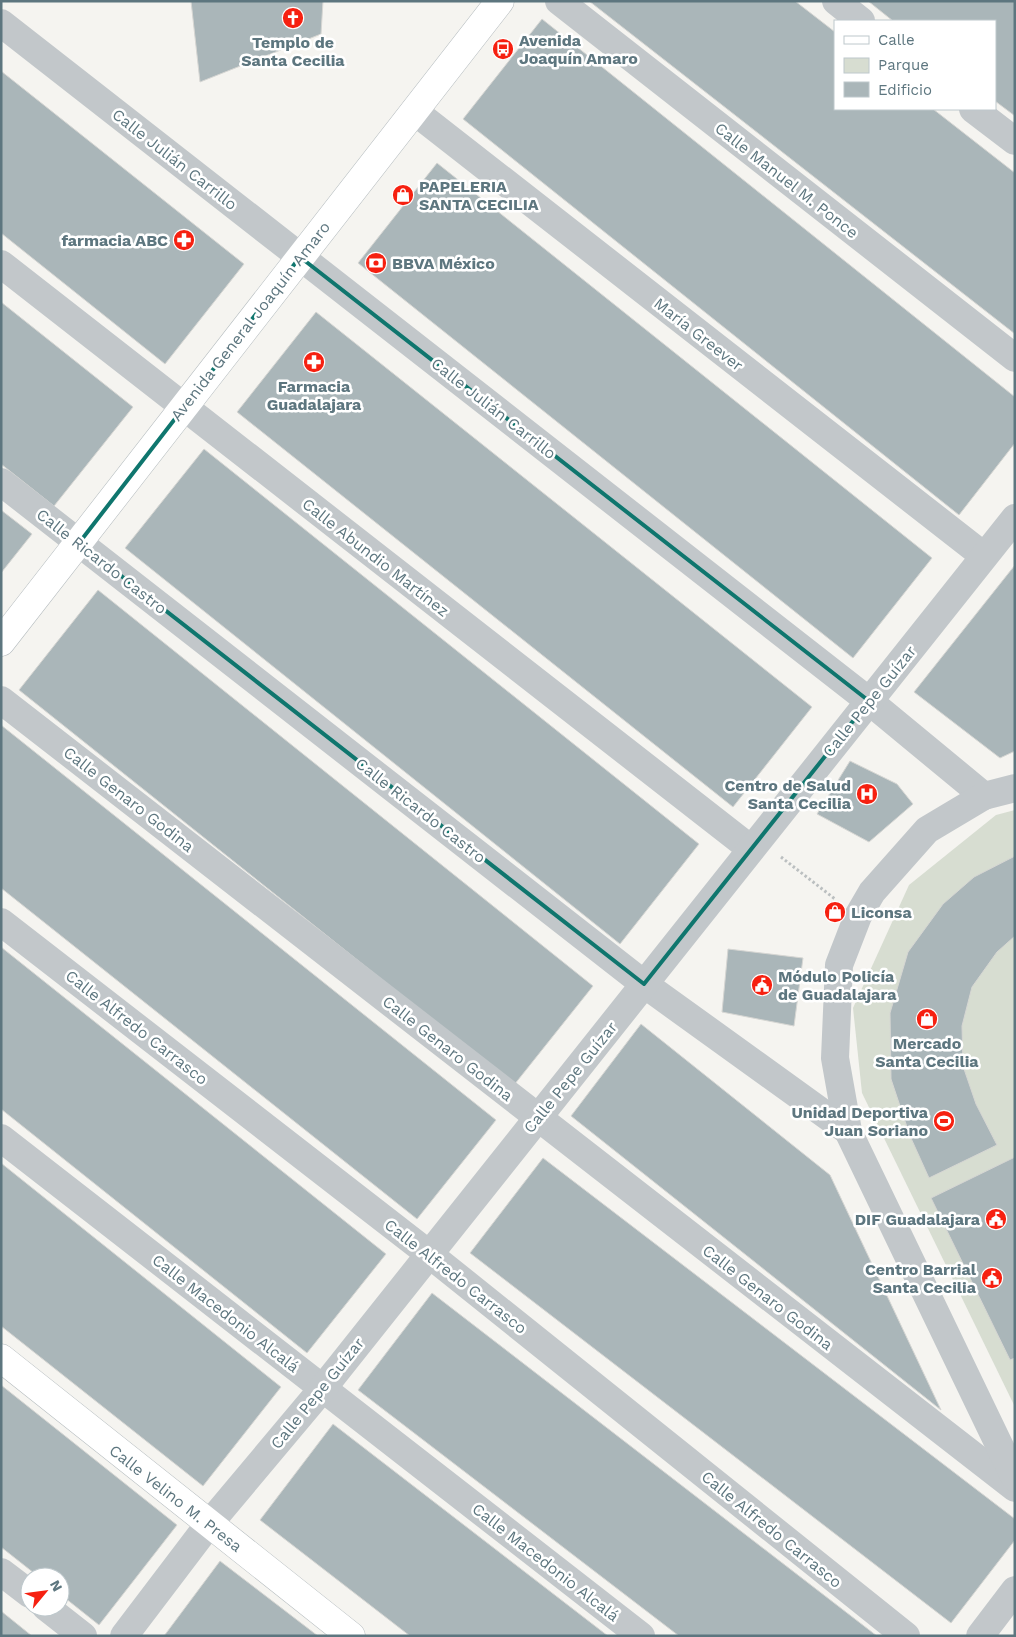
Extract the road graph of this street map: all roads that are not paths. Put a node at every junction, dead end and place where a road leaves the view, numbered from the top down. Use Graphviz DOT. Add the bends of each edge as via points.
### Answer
graph roads {
  1 [pos="500,1"];
  2 [pos="559,1"];
  3 [pos="836,1"];
  4 [pos="860,20"];
  5 [pos="1,23"];
  6 [pos="974,110"];
  7 [pos="414,111"];
  8 [pos="1015,141"];
  9 [pos="300,257"];
  10 [pos="1,264"];
  11 [pos="1015,358"];
  12 [pos="184,407"];
  13 [pos="1,482"];
  14 [pos="1015,518"];
  15 [pos="79,543"];
  16 [pos="984,556"];
  17 [pos="1,642"];
  18 [pos="1,700"];
  19 [pos="869,701"];
  20 [pos="1015,788"];
  21 [pos="984,796"];
  22 [pos="755,844"];
  23 [pos="1,922"];
  24 [pos="644,984"];
  25 [pos="537,1118"];
  26 [pos="848,1130"];
  27 [pos="1,1138"];
  28 [pos="429,1254"];
  29 [pos="1,1358"];
  30 [pos="323,1388"];
  31 [pos="1015,1478"];
  32 [pos="1015,1488"];
  33 [pos="209,1524"];
  34 [pos="1,1572"];
  35 [pos="20,1586"];
  36 [pos="1015,1590"];
  37 [pos="59,1617"];
  38 [pos="83,1636"];
  39 [pos="124,1636"];
  40 [pos="351,1636"];
  41 [pos="641,1636"];
  42 [pos="906,1636"];
  43 [pos="980,1636"];
  1 -- 7 [label="street, Avenida General Joaquín Amaro"];
  2 -- 11 [label="street, Calle Manuel M. Ponce"];
  3 -- 4 [label="street"];
  5 -- 9 [label="street, Calle Julián Carrillo"];
  6 -- 8 [label="street"];
  7 -- 9 [label="street, Avenida General Joaquín Amaro"];
  7 -- 16 [label="street, María Greever"];
  9 -- 12 [label="street, Avenida General Joaquín Amaro"];
  9 -- 19 [label="street, Calle Julián Carrillo"];
  10 -- 12 [label="street, Calle Abundio Martínez"];
  12 -- 15 [label="street, Avenida General Joaquín Amaro"];
  12 -- 22 [label="street, Calle Abundio Martínez"];
  13 -- 15 [label="street, Calle Ricardo Castro"];
  14 -- 16 [label="street, Calle Pepe Guízar"];
  15 -- 17 [label="street, Avenida General Joaquín Amaro"];
  15 -- 24 [label="street, Calle Ricardo Castro"];
  16 -- 19 [label="street, Calle Pepe Guízar"];
  18 -- 25 [label="street, Calle Genaro Godina"];
  19 -- 21 [label="street, Calle Julián Carrillo"];
  19 -- 22 [label="street, Calle Pepe Guízar"];
  20 -- 21 [label="street"];
  21 -- 26 [label="street" via="927,830 872,892 858,916 839,965 835,1058"];
  22 -- 24 [label="street, Calle Pepe Guízar"];
  23 -- 28 [label="street, Calle Alfredo Carrasco"];
  24 -- 25 [label="street, Calle Pepe Guízar"];
  24 -- 26 [label="street, Calle Ricardo Castro"];
  25 -- 28 [label="street, Calle Pepe Guízar"];
  25 -- 32 [label="street, Calle Genaro Godina"];
  26 -- 31 [label="street"];
  27 -- 30 [label="street, Calle Macedonio Alcalá"];
  28 -- 30 [label="street, Calle Pepe Guízar"];
  28 -- 42 [label="street, Calle Alfredo Carrasco"];
  29 -- 33 [label="street, Calle Velino M. Presa"];
  30 -- 33 [label="street, Calle Pepe Guízar"];
  30 -- 41 [label="street, Calle Macedonio Alcalá"];
  33 -- 39 [label="street, Calle Pepe Guízar"];
  33 -- 40 [label="street, Calle Velino M. Presa"];
  34 -- 35 [label="street"];
  36 -- 43 [label="street"];
  37 -- 38 [label="street"];
}
